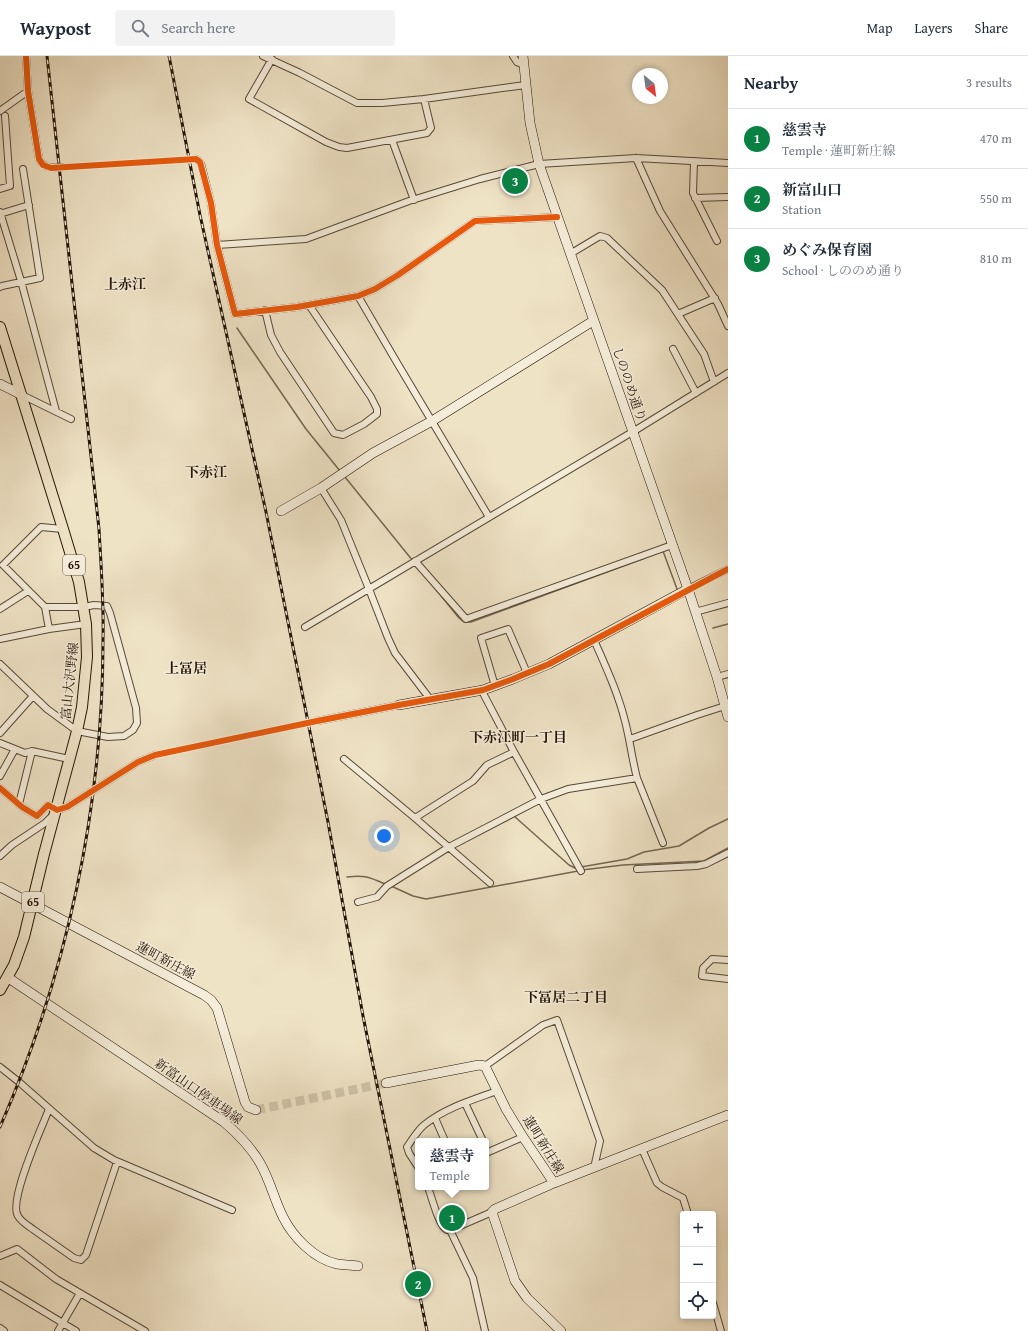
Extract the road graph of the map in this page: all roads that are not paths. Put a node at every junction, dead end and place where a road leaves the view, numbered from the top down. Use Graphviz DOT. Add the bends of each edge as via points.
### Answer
graph roads {
  1 [pos="26,56"];
  2 [pos="263,56"];
  3 [pos="513,56"];
  4 [pos="276,59"];
  5 [pos="524,60"];
  6 [pos="525,85"];
  7 [pos="28,91"];
  8 [pos="424,99"];
  9 [pos="0,111"];
  10 [pos="5,116"];
  11 [pos="392,140"];
  12 [pos="636,158"];
  13 [pos="196,159"];
  14 [pos="694,161"];
  15 [pos="728,163"];
  16 [pos="539,164"];
  17 [pos="63,167"];
  18 [pos="23,169"];
  19 [pos="0,189"];
  20 [pos="728,197"];
  21 [pos="695,198"];
  22 [pos="414,200"];
  23 [pos="29,205"];
  24 [pos="0,213"];
  25 [pos="557,217"];
  26 [pos="717,241"];
  27 [pos="217,245"];
  28 [pos="570,254"];
  29 [pos="21,281"];
  30 [pos="0,288"];
  31 [pos="358,296"];
  32 [pos="715,298"];
  33 [pos="309,305"];
  34 [pos="265,310"];
  35 [pos="678,314"];
  36 [pos="593,321"];
  37 [pos="728,326"];
  38 [pos="0,327"];
  39 [pos="673,349"];
  40 [pos="728,373"];
  41 [pos="714,382"];
  42 [pos="0,384"];
  43 [pos="696,393"];
  44 [pos="22,395"];
  45 [pos="56,411"];
  46 [pos="71,418"];
  47 [pos="432,421"];
  48 [pos="633,432"];
  49 [pos="321,488"];
  50 [pos="281,511"];
  51 [pos="489,517"];
  52 [pos="63,529"];
  53 [pos="672,545"];
  54 [pos="415,561"];
  55 [pos="728,569"];
  56 [pos="369,589"];
  57 [pos="688,590"];
  58 [pos="28,591"];
  59 [pos="728,603"];
  60 [pos="45,607"];
  61 [pos="84,607"];
  62 [pos="0,609"];
  63 [pos="695,612"];
  64 [pos="86,624"];
  65 [pos="305,627"];
  66 [pos="48,629"];
  67 [pos="0,639"];
  68 [pos="594,640"];
  69 [pos="0,664"];
  70 [pos="527,673"];
  71 [pos="728,674"];
  72 [pos="717,677"];
  73 [pos="494,686"];
  74 [pos="483,690"];
  75 [pos="33,696"];
  76 [pos="430,700"];
  77 [pos="399,704"];
  78 [pos="725,706"];
  79 [pos="728,717"];
  80 [pos="317,721"];
  81 [pos="77,731"];
  82 [pos="0,734"];
  83 [pos="630,739"];
  84 [pos="0,743"];
  85 [pos="15,749"];
  86 [pos="32,751"];
  87 [pos="514,752"];
  88 [pos="155,756"];
  89 [pos="69,759"];
  90 [pos="344,759"];
  91 [pos="0,776"];
  92 [pos="637,778"];
  93 [pos="0,788"];
  94 [pos="541,799"];
  95 [pos="19,804"];
  96 [pos="57,810"];
  97 [pos="415,818"];
  98 [pos="663,843"];
  99 [pos="449,847"];
  100 [pos="728,853"];
  101 [pos="0,856"];
  102 [pos="637,870"];
  103 [pos="581,871"];
  104 [pos="490,883"];
  105 [pos="0,887"];
  106 [pos="358,902"];
  107 [pos="32,903"];
  108 [pos="728,960"];
  109 [pos="8,977"];
  110 [pos="728,979"];
  111 [pos="0,990"];
  112 [pos="485,1066"];
  113 [pos="0,1067"];
  114 [pos="386,1083"];
  115 [pos="497,1091"];
  116 [pos="465,1102"];
  117 [pos="49,1108"];
  118 [pos="256,1110"];
  119 [pos="728,1115"];
  120 [pos="435,1118"];
  121 [pos="523,1137"];
  122 [pos="444,1138"];
  123 [pos="482,1138"];
  124 [pos="489,1149"];
  125 [pos="642,1149"];
  126 [pos="117,1162"];
  127 [pos="415,1163"];
  128 [pos="594,1168"];
  129 [pos="554,1183"];
  130 [pos="429,1190"];
  131 [pos="232,1210"];
  132 [pos="687,1211"];
  133 [pos="492,1212"];
  134 [pos="450,1230"];
  135 [pos="0,1256"];
  136 [pos="358,1266"];
  137 [pos="0,1285"];
  138 [pos="80,1293"];
  139 [pos="716,1314"];
  140 [pos="62,1323"];
  141 [pos="0,1328"];
  142 [pos="4,1331"];
  143 [pos="58,1331"];
  144 [pos="76,1331"];
  145 [pos="145,1331"];
  146 [pos="485,1331"];
  147 [pos="561,1331"];
  148 [pos="721,1331"];
  1 -- 7 [label="street"];
  2 -- 4 [label="street"];
  3 -- 5 [label="street" via="517,62"];
  4 -- 8 [label="street" via="357,103"];
  4 -- 11 [label="street" via="249,99 254,103 339,147 347,148"];
  5 -- 6 [label="main road, しののめ通り"];
  6 -- 8 [label="street"];
  6 -- 16 [label="main road, しののめ通り"];
  7 -- 9 [label="street"];
  7 -- 17 [label="street" via="40,162 47,167"];
  8 -- 11 [label="street" via="429,131"];
  10 -- 19 [label="street" via="10,186"];
  11 -- 22 [label="street"];
  12 -- 14 [label="street"];
  12 -- 16 [label="street"];
  12 -- 32 [label="street" via="660,211"];
  13 -- 27 [label="street" via="201,164 211,203"];
  14 -- 15 [label="street"];
  14 -- 21 [label="street"];
  16 -- 22 [label="street"];
  16 -- 25 [label="main road, しののめ通り"];
  18 -- 23 [label="street"];
  20 -- 21 [label="street"];
  21 -- 26 [label="street"];
  22 -- 27 [label="street" via="306,239"];
  23 -- 24 [label="street"];
  23 -- 29 [label="street" via="40,278"];
  24 -- 29 [label="street"];
  25 -- 28 [label="main road, しののめ通り"];
  25 -- 31 [label="street" via="475,221 398,275"];
  27 -- 34 [label="street" via="235,314"];
  28 -- 35 [label="street" via="600,236 607,238 662,290"];
  28 -- 36 [label="main road, しののめ通り"];
  29 -- 30 [label="street"];
  29 -- 45 [label="street"];
  31 -- 33 [label="street"];
  31 -- 47 [label="street"];
  32 -- 35 [label="street"];
  32 -- 37 [label="street"];
  33 -- 34 [label="street"];
  33 -- 34 [label="street" via="377,409 377,414 364,424 343,435 334,433 280,352 270,335"];
  35 -- 41 [label="street" via="704,354"];
  36 -- 47 [label="main road"];
  36 -- 48 [label="main road, しののめ通り"];
  38 -- 44 [label="main road, 富山大沢野線 / 65"];
  39 -- 43 [label="street"];
  40 -- 41 [label="street"];
  41 -- 43 [label="street"];
  42 -- 44 [label="main road"];
  43 -- 48 [label="street"];
  44 -- 45 [label="street"];
  44 -- 52 [label="main road, 富山大沢野線 / 65"];
  45 -- 46 [label="street"];
  47 -- 49 [label="main road" via="373,453"];
  47 -- 51 [label="street"];
  48 -- 51 [label="street"];
  48 -- 53 [label="main road, しののめ通り"];
  49 -- 50 [label="main road"];
  49 -- 56 [label="street" via="341,520"];
  51 -- 54 [label="street"];
  52 -- 58 [label="street" via="41,527 3,564"];
  52 -- 61 [label="main road, 富山大沢野線 / 65"];
  53 -- 54 [label="street" via="466,619"];
  53 -- 57 [label="main road, しののめ通り"];
  54 -- 56 [label="street"];
  55 -- 57 [label="street"];
  56 -- 65 [label="street"];
  56 -- 76 [label="street" via="395,653"];
  57 -- 63 [label="main road, しののめ通り"];
  57 -- 68 [label="main road"];
  58 -- 60 [label="street"];
  58 -- 62 [label="street"];
  59 -- 63 [label="street"];
  60 -- 61 [label="street"];
  60 -- 66 [label="street"];
  61 -- 64 [label="main road, 富山大沢野線 / 65"];
  61 -- 81 [label="street" via="106,606 110,613 136,708 137,723 133,730 124,736 108,737"];
  63 -- 72 [label="main road, しののめ通り"];
  64 -- 66 [label="street"];
  64 -- 81 [label="main road, 富山大沢野線 / 65" via="86,664"];
  66 -- 67 [label="street"];
  68 -- 70 [label="main road"];
  68 -- 83 [label="street" via="616,693"];
  69 -- 75 [label="street"];
  70 -- 73 [label="main road"];
  70 -- 73 [label="street" via="508,629 481,638"];
  71 -- 72 [label="street"];
  72 -- 78 [label="main road, しののめ通り"];
  73 -- 74 [label="main road"];
  74 -- 76 [label="main road"];
  74 -- 87 [label="street"];
  75 -- 81 [label="street"];
  75 -- 82 [label="street"];
  76 -- 77 [label="main road"];
  77 -- 80 [label="street"];
  78 -- 79 [label="main road, しののめ通り"];
  78 -- 83 [label="street"];
  81 -- 89 [label="main road, 富山大沢野線 / 65"];
  83 -- 92 [label="street"];
  84 -- 85 [label="street"];
  85 -- 86 [label="street" via="25,753"];
  85 -- 91 [label="street"];
  86 -- 89 [label="street"];
  86 -- 95 [label="street"];
  87 -- 94 [label="street"];
  87 -- 97 [label="street" via="487,765 473,781"];
  88 -- 96 [label="street" via="138,762 67,807"];
  89 -- 96 [label="main road, 富山大沢野線 / 65"];
  90 -- 97 [label="street"];
  92 -- 94 [label="street" via="568,789"];
  92 -- 98 [label="street"];
  93 -- 95 [label="street"];
  94 -- 99 [label="street"];
  94 -- 103 [label="street"];
  95 -- 96 [label="street" via="37,816 48,805"];
  96 -- 101 [label="street" via="45,824 12,845"];
  96 -- 107 [label="main road, 富山大沢野線 / 65"];
  97 -- 99 [label="street"];
  99 -- 104 [label="street"];
  99 -- 106 [label="street" via="387,886 377,897"];
  100 -- 102 [label="street" via="697,866"];
  105 -- 107 [label="main road, 蓮町新庄線"];
  107 -- 109 [label="main road, 富山大沢野線 / 65" via="24,937"];
  107 -- 118 [label="main road, 蓮町新庄線" via="211,1000 218,1008 245,1102 248,1107"];
  108 -- 110 [label="street" via="712,959 703,968 702,976"];
  109 -- 111 [label="main road, 富山大沢野線 / 65"];
  109 -- 136 [label="main road, 新富山口停車場線" via="224,1122 250,1147 261,1164 283,1216 300,1242 312,1252 336,1263"];
  112 -- 114 [label="main road" via="479,1064"];
  112 -- 115 [label="main road, 蓮町新庄線"];
  112 -- 128 [label="street" via="543,1025 558,1020 600,1141"];
  113 -- 117 [label="street"];
  115 -- 116 [label="street"];
  115 -- 121 [label="main road, 蓮町新庄線"];
  116 -- 120 [label="street"];
  116 -- 123 [label="street"];
  117 -- 126 [label="street" via="94,1148"];
  117 -- 126 [label="street" via="16,1198 15,1211 18,1217 74,1258 81,1260 86,1255"];
  119 -- 125 [label="main road"];
  120 -- 122 [label="street"];
  120 -- 127 [label="street" via="424,1126 407,1148"];
  121 -- 124 [label="street"];
  121 -- 129 [label="main road, 蓮町新庄線"];
  125 -- 128 [label="main road"];
  125 -- 132 [label="street" via="657,1183 682,1198"];
  126 -- 131 [label="street"];
  128 -- 129 [label="main road"];
  129 -- 133 [label="main road, 蓮町新庄線" via="495,1208"];
  130 -- 134 [label="street" via="440,1221"];
  133 -- 134 [label="street"];
  133 -- 147 [label="main road" via="515,1281 527,1298"];
  134 -- 146 [label="street" via="473,1278"];
  135 -- 138 [label="street" via="17,1249 56,1280"];
  137 -- 140 [label="street"];
  138 -- 140 [label="street"];
  138 -- 145 [label="street"];
  139 -- 148 [label="street"];
  140 -- 143 [label="street"];
  140 -- 144 [label="street"];
  141 -- 142 [label="street"];
}
